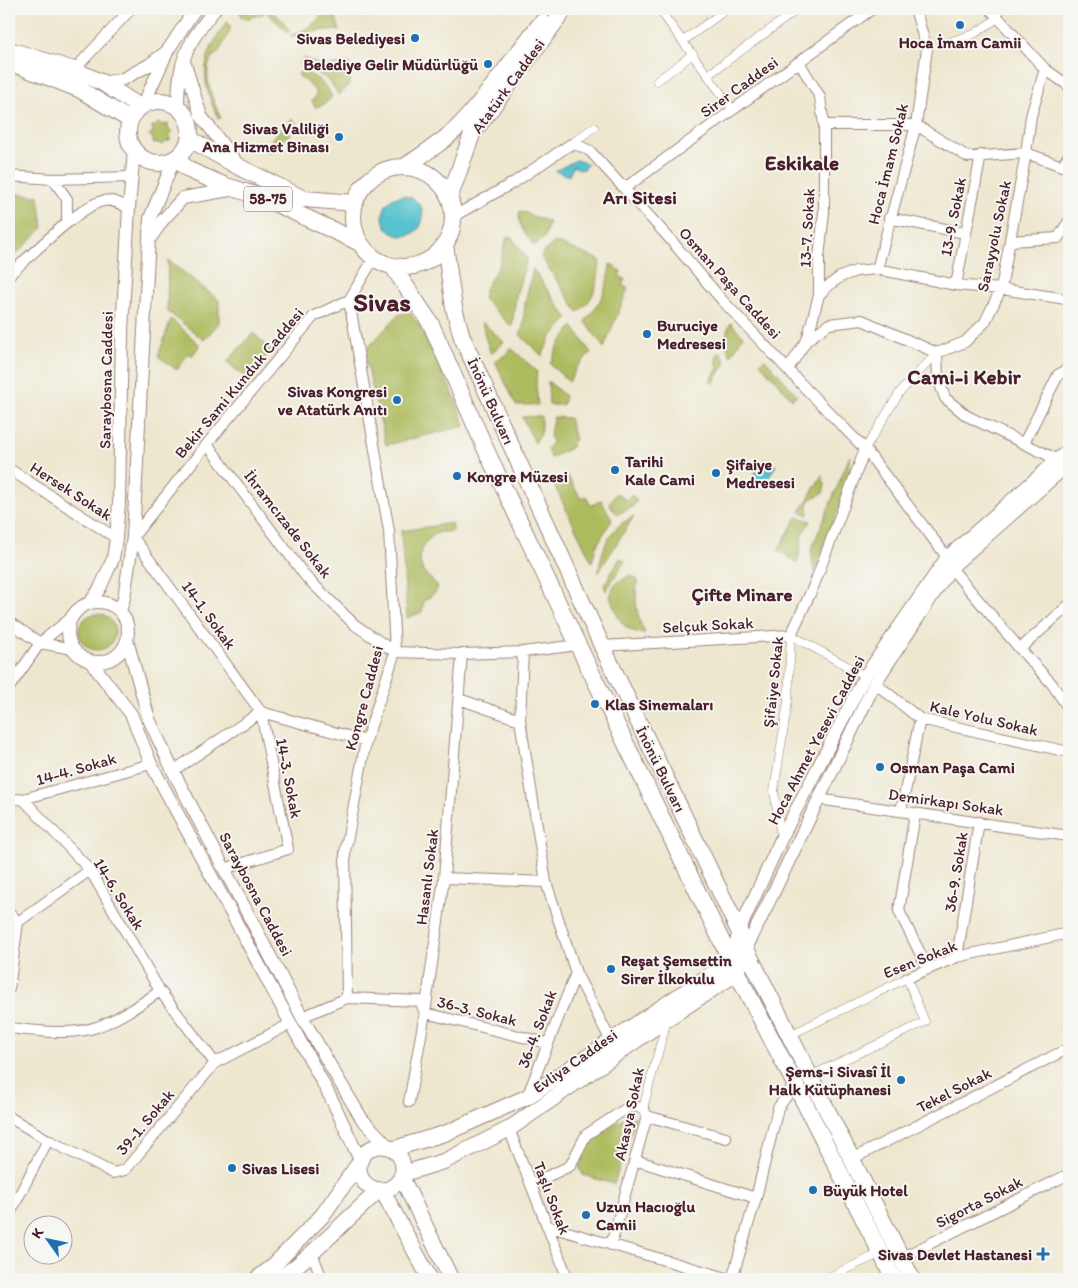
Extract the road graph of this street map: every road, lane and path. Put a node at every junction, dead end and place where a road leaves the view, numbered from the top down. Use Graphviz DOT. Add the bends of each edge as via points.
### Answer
graph roads {
  1 [pos="131,9"];
  2 [pos="195,9"];
  3 [pos="215,9"];
  4 [pos="553,9"];
  5 [pos="565,9"];
  6 [pos="659,9"];
  7 [pos="727,9"];
  8 [pos="798,9"];
  9 [pos="872,9"];
  10 [pos="915,9"];
  11 [pos="990,9"];
  12 [pos="998,18"];
  13 [pos="683,41"];
  14 [pos="949,42"];
  15 [pos="9,50"];
  16 [pos="168,50"];
  17 [pos="692,54"];
  18 [pos="184,61"];
  19 [pos="9,62"];
  20 [pos="798,62"];
  21 [pos="1044,69"];
  22 [pos="74,70"];
  23 [pos="708,75"];
  24 [pos="657,81"];
  25 [pos="103,83"];
  26 [pos="1069,86"];
  27 [pos="142,106"];
  28 [pos="178,107"];
  29 [pos="734,110"];
  30 [pos="130,120"];
  31 [pos="824,125"];
  32 [pos="916,125"];
  33 [pos="594,127"];
  34 [pos="190,139"];
  35 [pos="572,144"];
  36 [pos="134,151"];
  37 [pos="1026,154"];
  38 [pos="981,155"];
  39 [pos="1069,155"];
  40 [pos="174,160"];
  41 [pos="239,167"];
  42 [pos="404,167"];
  43 [pos="1066,169"];
  44 [pos="9,176"];
  45 [pos="132,177"];
  46 [pos="53,179"];
  47 [pos="622,186"];
  48 [pos="236,189"];
  49 [pos="450,196"];
  50 [pos="355,203"];
  51 [pos="129,208"];
  52 [pos="454,216"];
  53 [pos="889,218"];
  54 [pos="1069,221"];
  55 [pos="67,223"];
  56 [pos="966,233"];
  57 [pos="149,240"];
  58 [pos="1010,241"];
  59 [pos="360,243"];
  60 [pos="445,245"];
  61 [pos="374,258"];
  62 [pos="393,267"];
  63 [pos="877,269"];
  64 [pos="9,275"];
  65 [pos="956,285"];
  66 [pos="1000,289"];
  67 [pos="819,295"];
  68 [pos="1068,298"];
  69 [pos="349,300"];
  70 [pos="807,340"];
  71 [pos="936,353"];
  72 [pos="1069,368"];
  73 [pos="788,370"];
  74 [pos="1024,443"];
  75 [pos="207,444"];
  76 [pos="1069,449"];
  77 [pos="865,450"];
  78 [pos="1064,462"];
  79 [pos="9,469"];
  80 [pos="133,537"];
  81 [pos="116,538"];
  82 [pos="949,563"];
  83 [pos="90,603"];
  84 [pos="1069,605"];
  85 [pos="120,611"];
  86 [pos="71,618"];
  87 [pos="9,622"];
  88 [pos="791,635"];
  89 [pos="127,640"];
  90 [pos="40,643"];
  91 [pos="578,645"];
  92 [pos="602,646"];
  93 [pos="73,649"];
  94 [pos="1020,649"];
  95 [pos="395,652"];
  96 [pos="523,652"];
  97 [pos="462,654"];
  98 [pos="90,661"];
  99 [pos="870,680"];
  100 [pos="9,688"];
  101 [pos="459,699"];
  102 [pos="1069,708"];
  103 [pos="261,712"];
  104 [pos="920,719"];
  105 [pos="520,720"];
  106 [pos="366,741"];
  107 [pos="1069,752"];
  108 [pos="151,764"];
  109 [pos="173,771"];
  110 [pos="23,799"];
  111 [pos="818,799"];
  112 [pos="9,800"];
  113 [pos="901,811"];
  114 [pos="914,814"];
  115 [pos="979,822"];
  116 [pos="1069,836"];
  117 [pos="781,839"];
  118 [pos="224,869"];
  119 [pos="90,870"];
  120 [pos="444,878"];
  121 [pos="546,882"];
  122 [pos="9,912"];
  123 [pos="18,922"];
  124 [pos="739,931"];
  125 [pos="1069,933"];
  126 [pos="746,949"];
  127 [pos="957,957"];
  128 [pos="734,967"];
  129 [pos="928,969"];
  130 [pos="576,973"];
  131 [pos="907,978"];
  132 [pos="9,989"];
  133 [pos="160,991"];
  134 [pos="347,998"];
  135 [pos="425,1013"];
  136 [pos="302,1017"];
  137 [pos="668,1018"];
  138 [pos="290,1024"];
  139 [pos="9,1028"];
  140 [pos="790,1035"];
  141 [pos="611,1041"];
  142 [pos="547,1044"];
  143 [pos="1069,1048"];
  144 [pos="215,1063"];
  145 [pos="810,1076"];
  146 [pos="795,1084"];
  147 [pos="527,1097"];
  148 [pos="409,1102"];
  149 [pos="645,1112"];
  150 [pos="9,1117"];
  151 [pos="509,1129"];
  152 [pos="726,1138"];
  153 [pos="48,1140"];
  154 [pos="391,1148"];
  155 [pos="852,1159"];
  156 [pos="635,1160"];
  157 [pos="359,1162"];
  158 [pos="1069,1174"];
  159 [pos="402,1175"];
  160 [pos="531,1184"];
  161 [pos="380,1190"];
  162 [pos="756,1198"];
  163 [pos="9,1215"];
  164 [pos="547,1226"];
  165 [pos="611,1245"];
  166 [pos="312,1253"];
  167 [pos="881,1253"];
  168 [pos="901,1258"];
  169 [pos="258,1279"];
  170 [pos="280,1279"];
  171 [pos="322,1279"];
  172 [pos="430,1279"];
  173 [pos="451,1279"];
  174 [pos="568,1279"];
  175 [pos="731,1279"];
  176 [pos="825,1279"];
  177 [pos="894,1279"];
  178 [pos="912,1279"];
  1 -- 22 [label="street"];
  2 -- 16 [label="street"];
  3 -- 18 [label="street" via="191,43"];
  4 -- 42 [label="main road, Atatürk Caddesi" via="459,126"];
  5 -- 49 [label="main road, Atatürk Caddesi" via="472,134"];
  6 -- 13 [label="street"];
  7 -- 13 [label="street"];
  8 -- 23 [label="street"];
  9 -- 20 [label="street, Sirer Caddesi"];
  10 -- 32 [label="street, Hoca İmam Sokak" via="927,49"];
  11 -- 12 [label="street"];
  12 -- 14 [label="street" via="974,34"];
  12 -- 21 [label="street"];
  13 -- 17 [label="street"];
  15 -- 22 [label="main road"];
  16 -- 25 [label="street" via="123,79"];
  16 -- 27 [label="street"];
  17 -- 23 [label="street"];
  17 -- 24 [label="street"];
  18 -- 28 [label="street"];
  18 -- 41 [label="street" via="201,116"];
  19 -- 30 [label="main road" via="79,89"];
  20 -- 29 [label="street, Sirer Caddesi"];
  20 -- 31 [label="street, 13-7. Sokak" via="820,97"];
  21 -- 26 [label="street"];
  21 -- 37 [label="street, Sarayyolu Sokak" via="1031,116"];
  22 -- 25 [label="main road"];
  23 -- 29 [label="street"];
  25 -- 27 [label="main road"];
  27 -- 28 [label="main road" via="160,101"];
  27 -- 30 [label="main road"];
  28 -- 34 [label="main road" via="189,121"];
  29 -- 47 [label="street, Sirer Caddesi" via="629,185"];
  30 -- 36 [label="main road" via="128,138"];
  31 -- 32 [label="street"];
  31 -- 67 [label="street, 13-7. Sokak" via="824,214"];
  32 -- 38 [label="street" via="968,157"];
  32 -- 53 [label="street, Hoca İmam Sokak"];
  33 -- 35 [label="street"];
  34 -- 40 [label="main road" via="184,152"];
  34 -- 41 [label="main road, 58-75"];
  35 -- 47 [label="street, Osman Paşa Caddesi" via="590,151"];
  35 -- 52 [label="street" via="513,183"];
  36 -- 40 [label="main road" via="153,163"];
  36 -- 45 [label="street, Saraybosna Caddesi"];
  37 -- 38 [label="street"];
  37 -- 43 [label="street"];
  37 -- 58 [label="street, Sarayyolu Sokak"];
  38 -- 56 [label="street, 13-9. Sokak"];
  39 -- 43 [label="street"];
  40 -- 48 [label="main road, 58-75" via="191,171"];
  40 -- 57 [label="street, Saraybosna Caddesi" via="150,218"];
  41 -- 50 [label="main road, 58-75" via="304,199"];
  42 -- 49 [label="main road" via="427,173"];
  42 -- 50 [label="main road" via="388,169 373,177 362,188"];
  44 -- 46 [label="street"];
  45 -- 46 [label="street"];
  45 -- 51 [label="street, Saraybosna Caddesi"];
  46 -- 55 [label="street" via="67,199"];
  47 -- 73 [label="street, Osman Paşa Caddesi"];
  48 -- 57 [label="street" via="183,198"];
  48 -- 59 [label="main road, 58-75" via="262,197"];
  49 -- 52 [label="main road"];
  50 -- 59 [label="main road" via="354,228"];
  51 -- 55 [label="street" via="112,201 102,201"];
  51 -- 81 [label="street, Saraybosna Caddesi"];
  52 -- 60 [label="main road"];
  53 -- 56 [label="street"];
  53 -- 63 [label="street, Hoca İmam Sokak"];
  54 -- 58 [label="street" via="1058,238"];
  55 -- 64 [label="street"];
  56 -- 65 [label="street, 13-9. Sokak"];
  57 -- 80 [label="street, Saraybosna Caddesi"];
  58 -- 66 [label="street, Sarayyolu Sokak"];
  59 -- 61 [label="main road"];
  60 -- 62 [label="main road" via="433,258 418,265"];
  60 -- 92 [label="main road, İnönü Bulvarı" via="454,308 462,336"];
  61 -- 62 [label="main road"];
  61 -- 69 [label="street"];
  62 -- 91 [label="main road, İnönü Bulvarı" via="431,324"];
  63 -- 65 [label="street"];
  63 -- 67 [label="street" via="840,277"];
  65 -- 66 [label="street"];
  66 -- 68 [label="street"];
  66 -- 71 [label="street, Sarayyolu Sokak" via="986,322 965,342"];
  67 -- 70 [label="street, 13-7. Sokak"];
  69 -- 75 [label="street, Bekir Sami Kunduk Caddesi" via="314,316"];
  69 -- 95 [label="street, Kongre Caddesi" via="389,531"];
  70 -- 71 [label="street" via="829,324 862,320"];
  70 -- 73 [label="street"];
  71 -- 74 [label="street" via="938,378 945,398 967,416"];
  71 -- 77 [label="street" via="900,392"];
  72 -- 74 [label="street" via="1058,375"];
  73 -- 77 [label="street, Osman Paşa Caddesi"];
  74 -- 78 [label="street"];
  75 -- 80 [label="street, Bekir Sami Kunduk Caddesi"];
  75 -- 95 [label="street, İhramcızade Sokak" via="306,577 355,625"];
  76 -- 78 [label="street, Hoca Ahmet Yesevi Caddesi"];
  77 -- 82 [label="street, Osman Paşa Caddesi"];
  77 -- 88 [label="street, Şifaiye Sokak" via="814,585"];
  78 -- 82 [label="street, Hoca Ahmet Yesevi Caddesi"];
  79 -- 81 [label="street, Hersek Sokak"];
  80 -- 85 [label="street, Saraybosna Caddesi"];
  80 -- 103 [label="street, 14-1. Sokak"];
  81 -- 83 [label="street, Saraybosna Caddesi" via="113,560"];
  82 -- 94 [label="street, Osman Paşa Caddesi"];
  82 -- 99 [label="street, Hoca Ahmet Yesevi Caddesi"];
  83 -- 85 [label="street" via="106,603"];
  83 -- 86 [label="street"];
  84 -- 94 [label="street"];
  85 -- 89 [label="street" via="128,626"];
  86 -- 90 [label="street"];
  86 -- 93 [label="street" via="68,636"];
  87 -- 90 [label="street"];
  88 -- 92 [label="street, Selçuk Sokak"];
  88 -- 99 [label="street"];
  88 -- 117 [label="street, Şifaiye Sokak" via="788,701 774,791"];
  89 -- 98 [label="street" via="122,651 113,658 102,662"];
  89 -- 109 [label="street, Saraybosna Caddesi" via="149,719"];
  90 -- 93 [label="street"];
  90 -- 100 [label="street"];
  91 -- 96 [label="street"];
  91 -- 128 [label="main road, İnönü Bulvarı"];
  92 -- 124 [label="main road, İnönü Bulvarı"];
  93 -- 98 [label="street"];
  94 -- 102 [label="street, Osman Paşa Caddesi"];
  95 -- 97 [label="street"];
  95 -- 106 [label="street, Kongre Caddesi"];
  96 -- 97 [label="street"];
  96 -- 105 [label="street"];
  97 -- 101 [label="street, Hasanlı Sokak"];
  98 -- 108 [label="street, Saraybosna Caddesi" via="131,714"];
  99 -- 104 [label="street, Kale Yolu Sokak"];
  99 -- 111 [label="street, Hoca Ahmet Yesevi Caddesi"];
  99 -- 117 [label="street, Hoca Ahmet Yesevi Caddesi"];
  101 -- 105 [label="street"];
  101 -- 120 [label="street, Hasanlı Sokak"];
  103 -- 106 [label="street"];
  103 -- 109 [label="street"];
  103 -- 118 [label="street, 14-3. Sokak" via="288,849"];
  104 -- 107 [label="street, Kale Yolu Sokak"];
  104 -- 113 [label="street"];
  105 -- 121 [label="street"];
  106 -- 134 [label="street, Kongre Caddesi" via="345,852"];
  108 -- 110 [label="street, 14-4. Sokak"];
  108 -- 138 [label="street, Saraybosna Caddesi"];
  109 -- 118 [label="street, Saraybosna Caddesi"];
  110 -- 112 [label="street, 14-4. Sokak"];
  110 -- 119 [label="street, 14-6. Sokak"];
  111 -- 113 [label="street, Demirkapı Sokak"];
  111 -- 126 [label="street, Hoca Ahmet Yesevi Caddesi"];
  113 -- 114 [label="street, Demirkapı Sokak"];
  114 -- 115 [label="street, Demirkapı Sokak"];
  114 -- 129 [label="street" via="899,911"];
  115 -- 116 [label="street, Demirkapı Sokak"];
  115 -- 127 [label="street, 36-9. Sokak"];
  117 -- 124 [label="street, Hoca Ahmet Yesevi Caddesi"];
  118 -- 136 [label="street, Saraybosna Caddesi"];
  119 -- 123 [label="street"];
  119 -- 133 [label="street, 14-6. Sokak"];
  120 -- 121 [label="street"];
  120 -- 135 [label="street, Hasanlı Sokak"];
  121 -- 130 [label="street"];
  122 -- 123 [label="street"];
  123 -- 132 [label="street"];
  124 -- 126 [label="main road, İnönü Bulvarı"];
  124 -- 128 [label="street, Hoca Ahmet Yesevi Caddesi"];
  125 -- 127 [label="street, Esen Sokak"];
  126 -- 128 [label="main road"];
  126 -- 140 [label="main road, İnönü Bulvarı"];
  127 -- 129 [label="street, Esen Sokak"];
  128 -- 137 [label="main road, Evliya Caddesi"];
  128 -- 141 [label="main road, Evliya Caddesi"];
  128 -- 146 [label="main road, İnönü Bulvarı"];
  129 -- 131 [label="street, Esen Sokak"];
  130 -- 141 [label="street"];
  130 -- 142 [label="street, 36-4. Sokak"];
  131 -- 140 [label="street, Esen Sokak"];
  131 -- 145 [label="street" via="925,1022"];
  133 -- 139 [label="street" via="130,1012 95,1028 62,1032"];
  133 -- 144 [label="street, 14-6. Sokak"];
  134 -- 135 [label="street, 36-3. Sokak" via="420,1001"];
  134 -- 136 [label="street"];
  135 -- 142 [label="street, 36-3. Sokak"];
  135 -- 148 [label="street, Hasanlı Sokak"];
  136 -- 154 [label="street, Saraybosna Caddesi" via="362,1119"];
  137 -- 149 [label="street, Akasya Sokak"];
  137 -- 151 [label="main road, Evliya Caddesi"];
  138 -- 144 [label="street"];
  138 -- 157 [label="street, Saraybosna Caddesi" via="333,1102"];
  140 -- 145 [label="main road, İnönü Bulvarı"];
  141 -- 147 [label="main road, Evliya Caddesi"];
  142 -- 147 [label="street, 36-4. Sokak"];
  143 -- 155 [label="street, Tekel Sokak"];
  144 -- 153 [label="street, 39-1. Sokak" via="124,1170 113,1173"];
  145 -- 155 [label="main road, İnönü Bulvarı"];
  146 -- 162 [label="street" via="778,1108"];
  146 -- 167 [label="main road, İnönü Bulvarı"];
  147 -- 154 [label="main road, Evliya Caddesi" via="446,1133"];
  149 -- 152 [label="street"];
  149 -- 156 [label="street, Akasya Sokak"];
  149 -- 160 [label="street" via="630,1106 586,1135 570,1166"];
  150 -- 153 [label="street, 39-1. Sokak"];
  151 -- 159 [label="main road, Evliya Caddesi" via="445,1161"];
  151 -- 160 [label="street, Taşlı Sokak"];
  153 -- 163 [label="street"];
  154 -- 157 [label="main road" via="371,1147"];
  154 -- 159 [label="main road" via="401,1158"];
  155 -- 168 [label="main road, İnönü Bulvarı"];
  156 -- 162 [label="street"];
  156 -- 165 [label="street, Akasya Sokak"];
  157 -- 161 [label="main road" via="359,1173 364,1183"];
  157 -- 169 [label="main road" via="322,1216"];
  158 -- 168 [label="street, Sigorta Sokak"];
  159 -- 161 [label="main road" via="392,1187"];
  159 -- 173 [label="main road"];
  160 -- 164 [label="street, Taşlı Sokak"];
  161 -- 166 [label="main road"];
  161 -- 172 [label="main road"];
  162 -- 175 [label="street"];
  164 -- 165 [label="street"];
  164 -- 174 [label="street, Taşlı Sokak"];
  165 -- 175 [label="street"];
  166 -- 170 [label="main road"];
  166 -- 171 [label="street"];
  167 -- 176 [label="street"];
  167 -- 177 [label="main road, İnönü Bulvarı"];
  168 -- 178 [label="main road, İnönü Bulvarı"];
}
